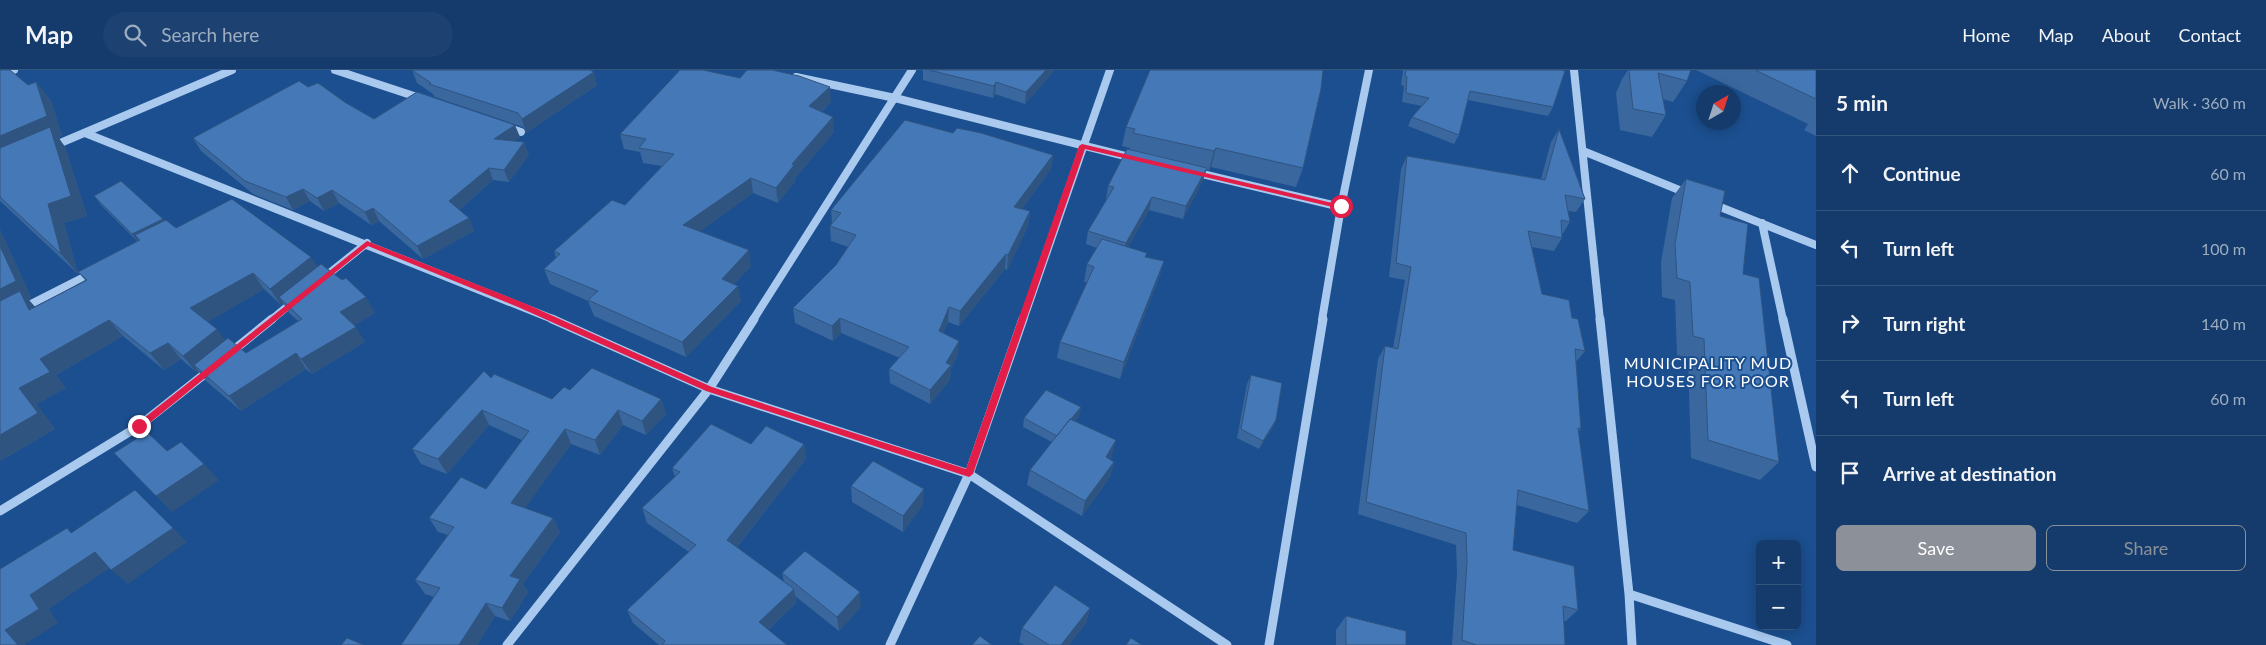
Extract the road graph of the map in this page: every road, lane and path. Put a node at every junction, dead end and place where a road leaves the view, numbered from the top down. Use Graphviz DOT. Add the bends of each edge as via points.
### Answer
graph roads {
  1 [pos="14,70"];
  2 [pos="232,70"];
  3 [pos="335,70"];
  4 [pos="912,70"];
  5 [pos="1110,70"];
  6 [pos="1369,70"];
  7 [pos="1574,70"];
  8 [pos="784,74"];
  9 [pos="0,75"];
  10 [pos="895,98"];
  11 [pos="428,101"];
  12 [pos="502,126"];
  13 [pos="521,132"];
  14 [pos="85,133"];
  15 [pos="1082,146"];
  16 [pos="42,150"];
  17 [pos="1583,151"];
  18 [pos="1140,160"];
  19 [pos="1188,171"];
  20 [pos="248,196"];
  21 [pos="230,204"];
  22 [pos="1341,206"];
  23 [pos="1762,224"];
  24 [pos="367,243"];
  25 [pos="1816,245"];
  26 [pos="106,266"];
  27 [pos="18,310"];
  28 [pos="709,389"];
  29 [pos="1816,467"];
  30 [pos="969,474"];
  31 [pos="0,511"];
  32 [pos="1629,594"];
  33 [pos="507,645"];
  34 [pos="890,645"];
  35 [pos="1227,645"];
  36 [pos="1269,645"];
  37 [pos="1632,645"];
  38 [pos="1787,645"];
  1 -- 9 [label="street"];
  2 -- 14 [label="street"];
  3 -- 11 [label="street"];
  4 -- 10 [label="street"];
  5 -- 15 [label="street"];
  6 -- 22 [label="street"];
  7 -- 17 [label="street"];
  8 -- 10 [label="street"];
  10 -- 15 [label="street"];
  10 -- 28 [label="street"];
  12 -- 13 [label="street"];
  14 -- 16 [label="street"];
  14 -- 20 [label="street"];
  15 -- 18 [label="street"];
  15 -- 30 [label="street"];
  17 -- 23 [label="street"];
  17 -- 32 [label="street"];
  19 -- 22 [label="street"];
  20 -- 21 [label="street"];
  20 -- 24 [label="street"];
  22 -- 36 [label="street"];
  23 -- 25 [label="street"];
  23 -- 29 [label="street"];
  24 -- 28 [label="street" via="521,305"];
  24 -- 31 [label="street" via="139,426"];
  26 -- 27 [label="street"];
  28 -- 30 [label="street"];
  28 -- 33 [label="street"];
  30 -- 34 [label="street"];
  30 -- 35 [label="street"];
  32 -- 37 [label="street"];
  32 -- 38 [label="street"];
}
